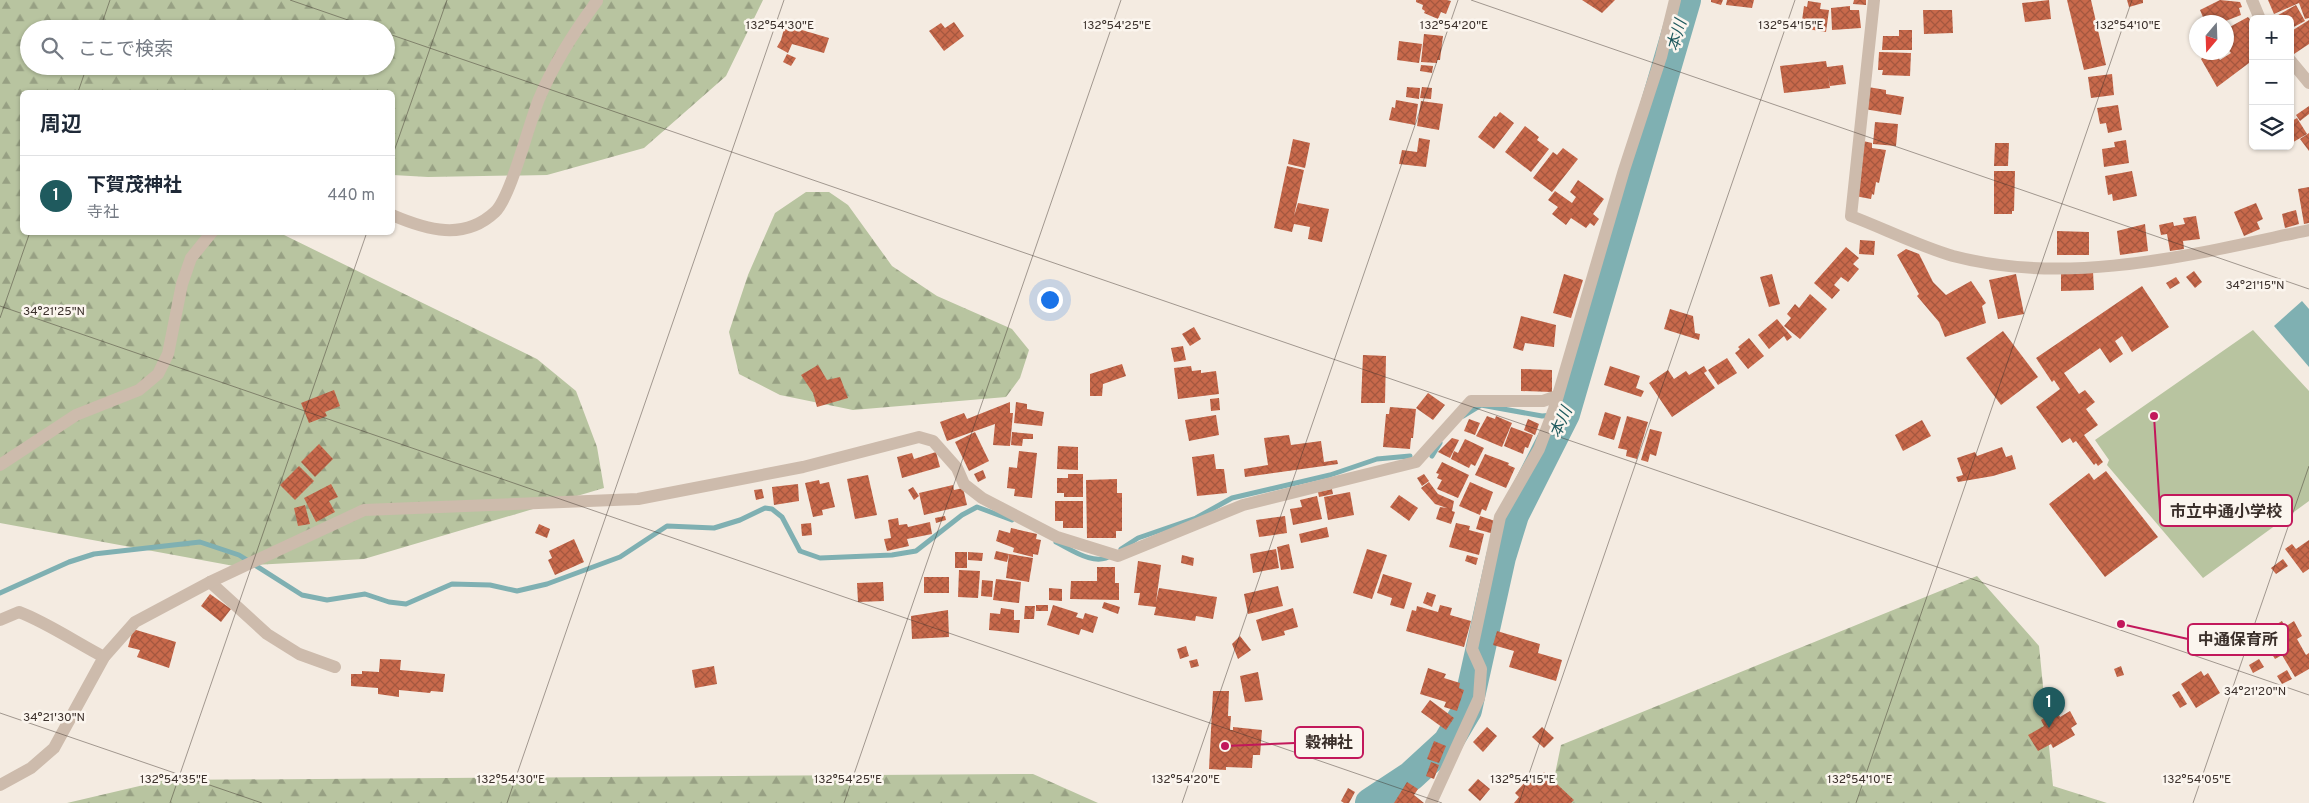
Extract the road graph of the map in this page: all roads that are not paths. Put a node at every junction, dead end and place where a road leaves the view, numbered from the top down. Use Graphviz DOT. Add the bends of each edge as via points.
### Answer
graph roads {
  1 [pos="1675,0"];
  2 [pos="1874,0"];
  3 [pos="2252,0"];
  4 [pos="597,2"];
  5 [pos="2258,15"];
  6 [pos="2294,65"];
  7 [pos="2309,83"];
  8 [pos="395,217"];
  9 [pos="2309,230"];
  10 [pos="210,235"];
  11 [pos="1557,396"];
  12 [pos="0,465"];
  13 [pos="210,582"];
  14 [pos="0,620"];
  15 [pos="104,658"];
  16 [pos="335,667"];
  17 [pos="0,785"];
  18 [pos="1430,803"];
  1 -- 11 [label="street" via="1662,57 1624,170"];
  2 -- 9 [label="street" via="1851,216 1953,256 2023,268 2094,268 2201,252"];
  3 -- 5 [label="street"];
  4 -- 8 [label="street" via="570,37 539,99 507,191 496,212 474,225 446,232"];
  6 -- 7 [label="street"];
  10 -- 12 [label="street" via="191,258 182,284 168,354 158,374 139,390 76,415"];
  11 -- 13 [label="street" via="1543,401 1471,401 1416,462 1243,505 1118,556 1057,537 982,498 964,484 957,468 933,441 919,438 803,467 638,499 364,510"];
  11 -- 18 [label="street" via="1539,449 1500,517 1472,649 1481,669 1479,698"];
  13 -- 15 [label="street" via="135,622"];
  13 -- 16 [label="street" via="267,634 299,654"];
  14 -- 15 [label="street" via="19,612 36,618 46,627"];
  15 -- 17 [label="street" via="54,748 31,768"];
}
